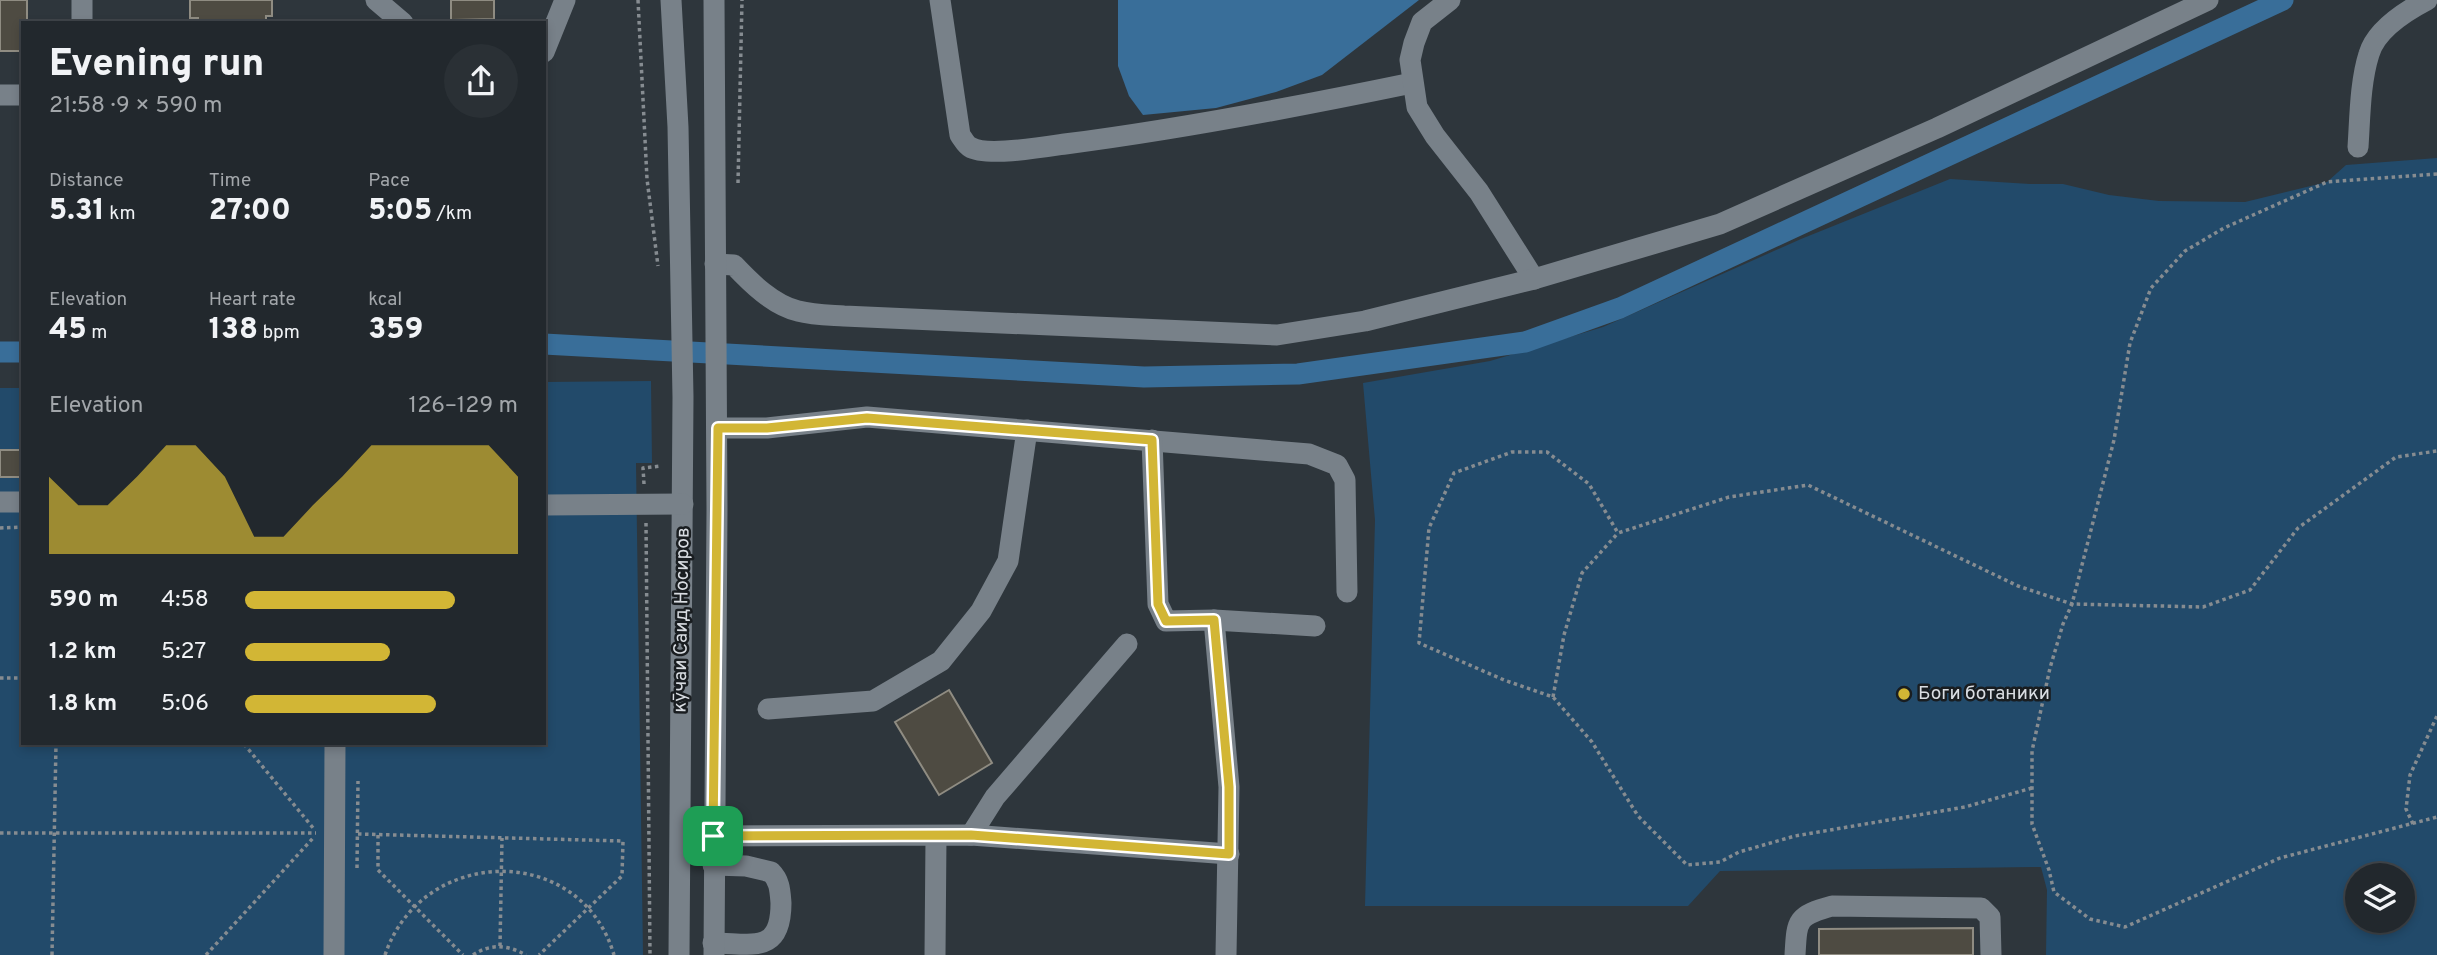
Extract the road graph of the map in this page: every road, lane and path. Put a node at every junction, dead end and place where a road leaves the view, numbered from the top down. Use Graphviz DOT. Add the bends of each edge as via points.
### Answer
graph roads {
  1 [pos="82,0"];
  2 [pos="376,0"];
  3 [pos="565,0"];
  4 [pos="638,0"];
  5 [pos="671,0"];
  6 [pos="714,0"];
  7 [pos="742,0"];
  8 [pos="940,0"];
  9 [pos="1450,0"];
  10 [pos="2208,0"];
  11 [pos="2427,0"];
  12 [pos="402,14"];
  13 [pos="82,21"];
  14 [pos="549,32"];
  15 [pos="1412,83"];
  16 [pos="0,95"];
  17 [pos="21,95"];
  18 [pos="2358,146"];
  19 [pos="2437,174"];
  20 [pos="738,183"];
  21 [pos="658,272"];
  22 [pos="715,273"];
  23 [pos="1534,279"];
  24 [pos="718,428"];
  25 [pos="1027,430"];
  26 [pos="1152,440"];
  27 [pos="2437,451"];
  28 [pos="661,454"];
  29 [pos="0,502"];
  30 [pos="21,502"];
  31 [pos="683,504"];
  32 [pos="546,505"];
  33 [pos="646,505"];
  34 [pos="21,527"];
  35 [pos="0,528"];
  36 [pos="1618,533"];
  37 [pos="1347,592"];
  38 [pos="2072,604"];
  39 [pos="1214,620"];
  40 [pos="1315,626"];
  41 [pos="1127,644"];
  42 [pos="0,678"];
  43 [pos="21,678"];
  44 [pos="1553,696"];
  45 [pos="768,709"];
  46 [pos="2437,716"];
  47 [pos="55,745"];
  48 [pos="245,745"];
  49 [pos="335,745"];
  50 [pos="2032,788"];
  51 [pos="2437,817"];
  52 [pos="2413,824"];
  53 [pos="0,833"];
  54 [pos="54,833"];
  55 [pos="317,833"];
  56 [pos="358,834"];
  57 [pos="378,835"];
  58 [pos="971,835"];
  59 [pos="713,836"];
  60 [pos="936,837"];
  61 [pos="502,838"];
  62 [pos="1229,854"];
  63 [pos="501,870"];
  64 [pos="713,870"];
  65 [pos="679,874"];
  66 [pos="414,906"];
  67 [pos="587,909"];
  68 [pos="500,946"];
  69 [pos="713,949"];
  70 [pos="52,955"];
  71 [pos="206,955"];
  72 [pos="334,955"];
  73 [pos="385,955"];
  74 [pos="463,955"];
  75 [pos="473,955"];
  76 [pos="526,955"];
  77 [pos="539,955"];
  78 [pos="614,955"];
  79 [pos="650,955"];
  80 [pos="679,955"];
  81 [pos="935,955"];
  82 [pos="1226,955"];
  83 [pos="1795,955"];
  84 [pos="1991,955"];
  1 -- 13 [label="street"];
  2 -- 12 [label="street"];
  3 -- 14 [label="street"];
  4 -- 21 [label="path" via="647,179"];
  5 -- 31 [label="street, кӯчаи Саид Носиров"];
  6 -- 22 [label="street, кӯчаи Саид Носиров"];
  7 -- 20 [label="path"];
  8 -- 15 [label="street" via="960,135 969,147 982,150 1148,134"];
  9 -- 15 [label="street" via="1422,22 1410,60"];
  10 -- 23 [label="street" via="1720,224"];
  11 -- 18 [label="street" via="2383,32 2369,52"];
  15 -- 23 [label="street" via="1417,107 1435,136 1479,192"];
  16 -- 17 [label="street"];
  19 -- 38 [label="path" via="2327,182 2224,228 2185,251 2151,288 2130,343 2114,440"];
  22 -- 23 [label="street" via="734,265 763,292 797,311 1277,335 1365,321"];
  22 -- 24 [label="street, кӯчаи Саид Носиров"];
  24 -- 25 [label="street" via="867,418"];
  24 -- 59 [label="street, кӯчаи Саид Носиров"];
  25 -- 26 [label="street"];
  25 -- 45 [label="street" via="1008,561 981,611 941,661 873,701"];
  26 -- 37 [label="street" via="1309,454 1337,465 1345,480"];
  26 -- 39 [label="street" via="1158,604 1166,621"];
  27 -- 38 [label="path" via="2396,457 2298,528 2250,590 2203,607"];
  28 -- 33 [label="path" via="662,467 643,468"];
  29 -- 30 [label="street"];
  31 -- 33 [label="street"];
  31 -- 65 [label="street, кӯчаи Саид Носиров"];
  32 -- 33 [label="street"];
  33 -- 79 [label="path"];
  34 -- 35 [label="path"];
  36 -- 38 [label="path" via="1729,497 1808,485 2018,586"];
  36 -- 44 [label="path" via="1581,573"];
  36 -- 44 [label="path" via="1589,484 1547,452 1511,452 1454,473 1429,528 1419,643"];
  38 -- 50 [label="path" via="2050,668 2032,751"];
  39 -- 40 [label="street"];
  39 -- 62 [label="street" via="1229,787"];
  41 -- 58 [label="street" via="995,797"];
  42 -- 43 [label="path"];
  44 -- 50 [label="path" via="1592,741 1638,816 1687,864 1720,862 1795,836 1965,807"];
  46 -- 52 [label="path" via="2410,775 2406,809"];
  47 -- 54 [label="path"];
  48 -- 55 [label="path"];
  49 -- 72 [label="street"];
  50 -- 52 [label="path" via="2032,824 2054,892 2090,919 2125,927 2280,858"];
  51 -- 52 [label="path"];
  53 -- 54 [label="path"];
  54 -- 55 [label="path"];
  54 -- 70 [label="path"];
  55 -- 71 [label="path"];
  56 -- 57 [label="path"];
  57 -- 61 [label="path"];
  57 -- 66 [label="path" via="378,870"];
  58 -- 60 [label="street"];
  58 -- 62 [label="street"];
  59 -- 60 [label="street"];
  59 -- 64 [label="street, кӯчаи Саид Носиров"];
  60 -- 81 [label="street"];
  61 -- 63 [label="path"];
  61 -- 67 [label="path" via="623,841 622,876"];
  62 -- 82 [label="street"];
  63 -- 66 [label="path" via="463,876"];
  63 -- 67 [label="path" via="557,885"];
  63 -- 68 [label="path"];
  64 -- 65 [label="street"];
  64 -- 69 [label="street, кӯчаи Саид Носиров"];
  64 -- 69 [label="street" via="746,866 771,872 779,884 781,906 779,927 771,939"];
  65 -- 80 [label="street, кӯчаи Саид Носиров"];
  66 -- 73 [label="path"];
  66 -- 74 [label="path"];
  67 -- 77 [label="path"];
  67 -- 78 [label="path" via="606,934"];
  68 -- 75 [label="path"];
  68 -- 76 [label="path"];
  83 -- 84 [label="street" via="1797,926 1809,912 1832,906 1981,908 1990,917"];
}
